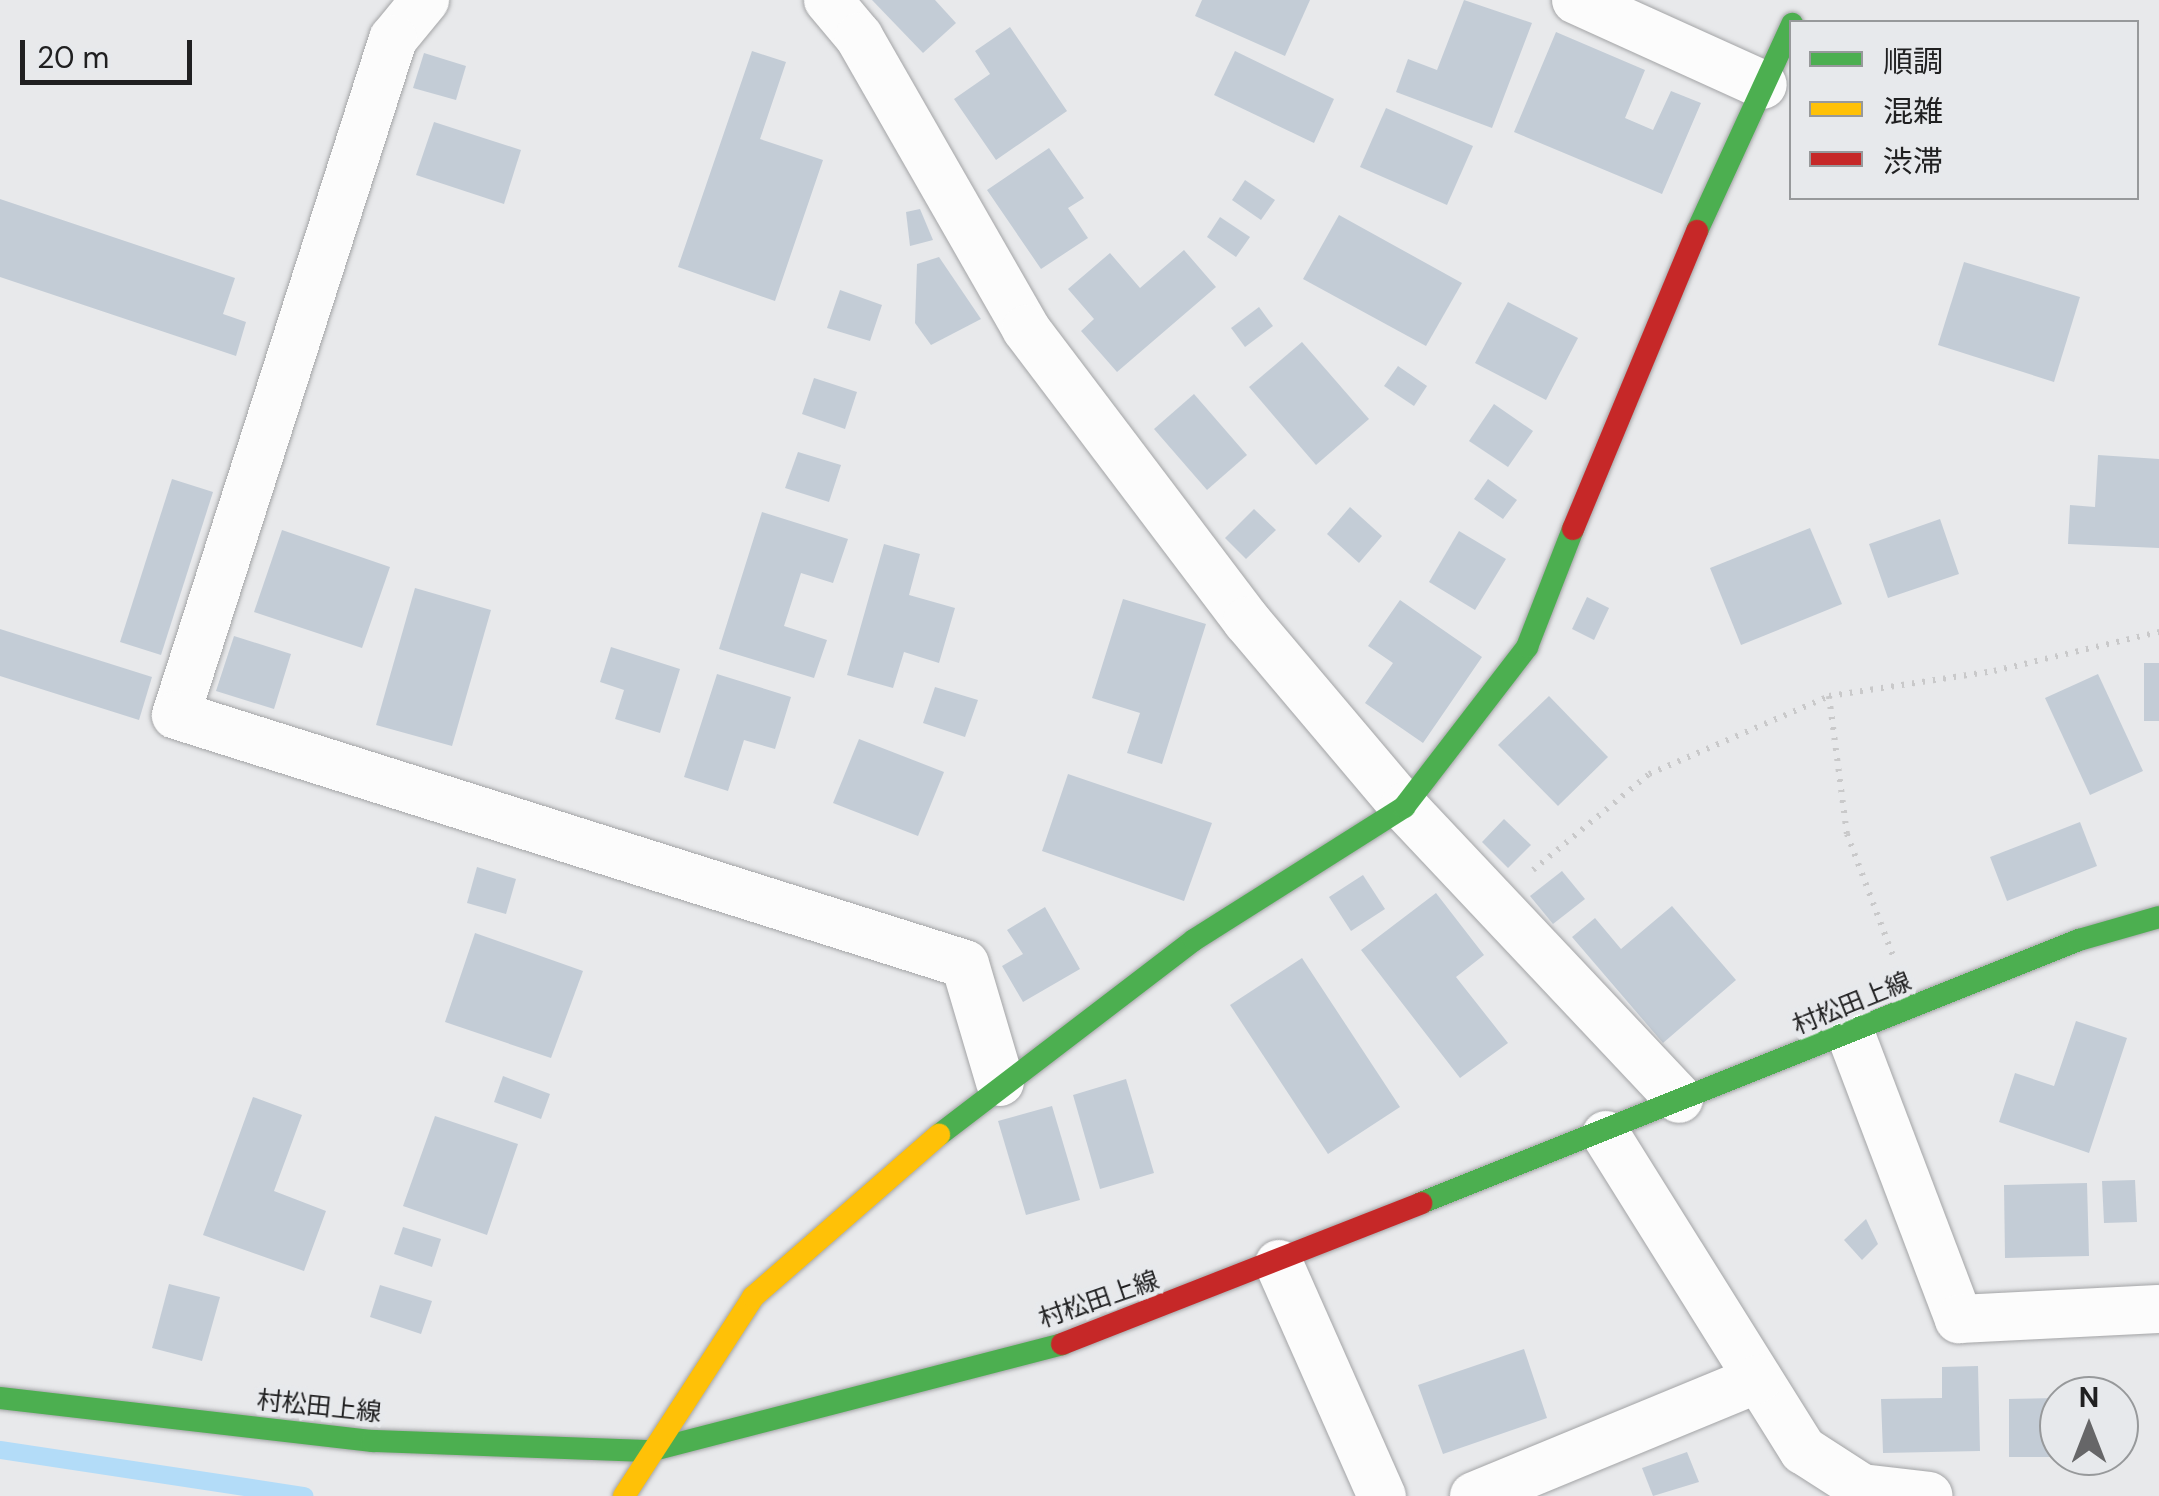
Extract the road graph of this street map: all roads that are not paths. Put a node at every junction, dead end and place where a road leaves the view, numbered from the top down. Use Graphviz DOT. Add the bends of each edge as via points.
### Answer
graph roads {
  1 [pos="425,0"];
  2 [pos="828,0"];
  3 [pos="1576,0"];
  4 [pos="1789,29"];
  5 [pos="1763,85"];
  6 [pos="1404,807"];
  7 [pos="2159,917"];
  8 [pos="1851,1035"];
  9 [pos="1000,1082"];
  10 [pos="1679,1099"];
  11 [pos="1606,1135"];
  12 [pos="1279,1264"];
  13 [pos="2159,1309"];
  14 [pos="1758,1378"];
  15 [pos="0,1398"];
  16 [pos="649,1450"];
  17 [pos="624,1496"];
  18 [pos="1382,1496"];
  19 [pos="1474,1496"];
  20 [pos="1929,1496"];
  1 -- 9 [label="street" via="394,39 176,714 965,964"];
  2 -- 6 [label="street" via="869,54 1026,329 1248,620"];
  3 -- 5 [label="street"];
  4 -- 5 [label="main road"];
  5 -- 6 [label="main road" via="1649,334 1527,648"];
  6 -- 9 [label="main road" via="1194,940"];
  6 -- 10 [label="street"];
  7 -- 8 [label="main road, 村松田上線" via="2080,940"];
  8 -- 10 [label="main road, 村松田上線"];
  8 -- 13 [label="street" via="1959,1319"];
  9 -- 16 [label="main road" via="752,1297"];
  10 -- 11 [label="main road, 村松田上線"];
  11 -- 12 [label="main road, 村松田上線"];
  11 -- 14 [label="street"];
  12 -- 16 [label="main road, 村松田上線" via="1070,1342"];
  12 -- 18 [label="street"];
  14 -- 19 [label="street"];
  14 -- 20 [label="street" via="1804,1450 1862,1488"];
  15 -- 16 [label="main road, 村松田上線" via="373,1441"];
  16 -- 17 [label="main road"];
}
